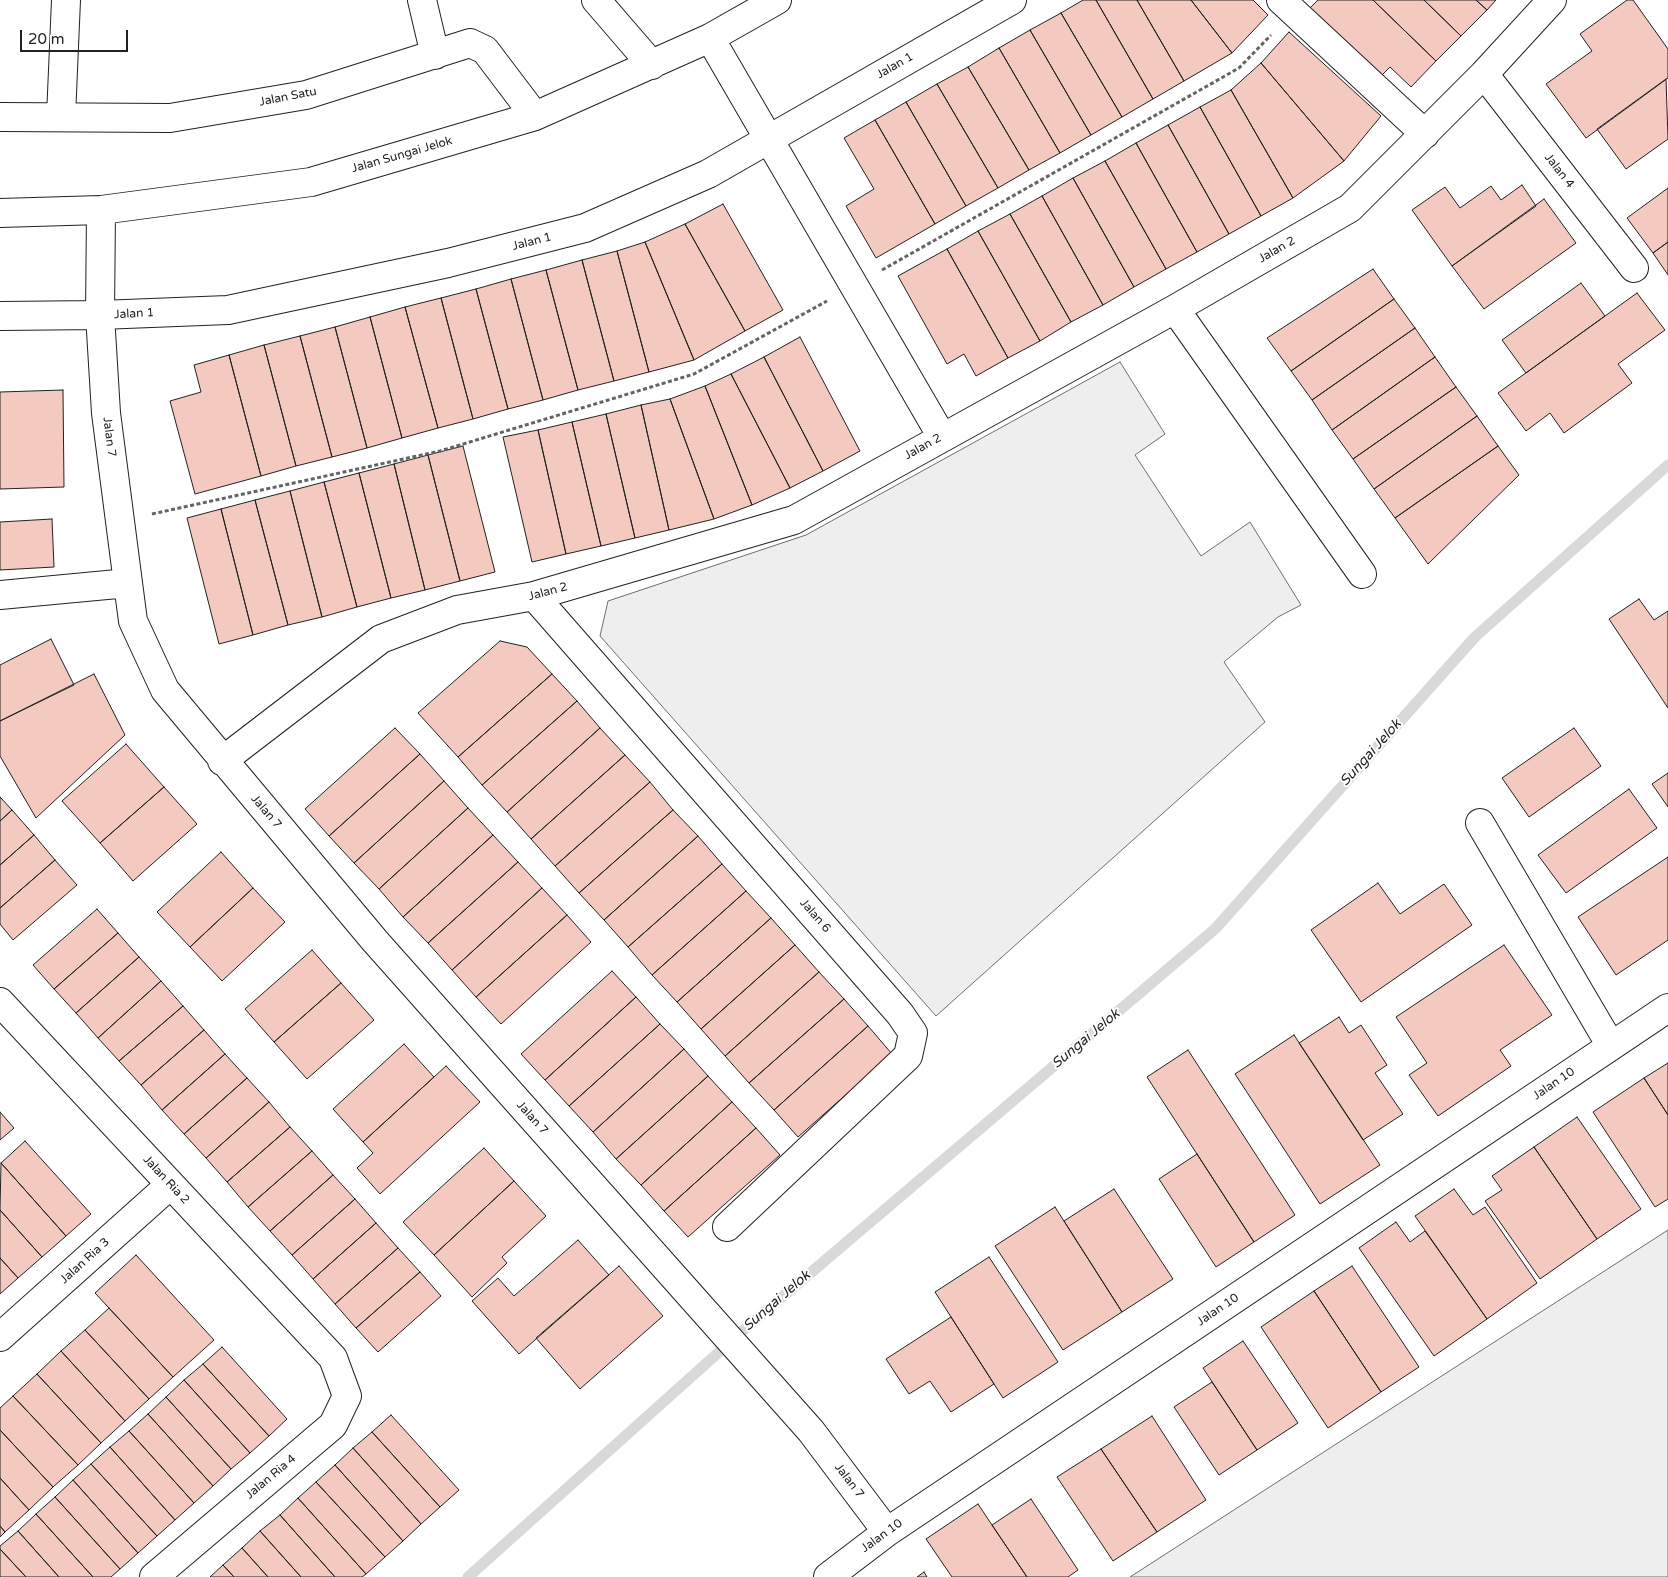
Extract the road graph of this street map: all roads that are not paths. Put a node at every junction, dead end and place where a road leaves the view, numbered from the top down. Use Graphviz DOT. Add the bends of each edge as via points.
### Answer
graph roads {
  1 [pos="66,0"];
  2 [pos="422,0"];
  3 [pos="596,0"];
  4 [pos="777,0"];
  5 [pos="1012,0"];
  6 [pos="1552,0"];
  7 [pos="1287,6"];
  8 [pos="710,38"];
  9 [pos="435,55"];
  10 [pos="652,65"];
  11 [pos="1484,74"];
  12 [pos="535,116"];
  13 [pos="0,117"];
  14 [pos="61,117"];
  15 [pos="1425,134"];
  16 [pos="769,138"];
  17 [pos="101,210"];
  18 [pos="0,212"];
  19 [pos="1634,268"];
  20 [pos="1175,309"];
  21 [pos="100,315"];
  22 [pos="0,316"];
  23 [pos="942,437"];
  24 [pos="1362,574"];
  25 [pos="128,584"];
  26 [pos="0,595"];
  27 [pos="534,596"];
  28 [pos="222,761"];
  29 [pos="1480,823"];
  30 [pos="0,1002"];
  31 [pos="1668,1008"];
  32 [pos="1611,1046"];
  33 [pos="170,1185"];
  34 [pos="726,1227"];
  35 [pos="0,1337"];
  36 [pos="332,1358"];
  37 [pos="887,1532"];
  38 [pos="154,1577"];
  39 [pos="828,1577"];
  1 -- 14 [label="street"];
  2 -- 9 [label="street"];
  3 -- 10 [label="street"];
  4 -- 8 [label="street, Jalan Sungai Jelok"];
  5 -- 16 [label="street, Jalan 1"];
  6 -- 11 [label="street, Jalan 2"];
  7 -- 15 [label="street"];
  8 -- 10 [label="street, Jalan Sungai Jelok"];
  8 -- 16 [label="street"];
  9 -- 12 [label="street, Jalan Satu" via="470,43 485,50"];
  9 -- 14 [label="street, Jalan Satu" via="306,95 170,118"];
  10 -- 12 [label="street, Jalan Sungai Jelok"];
  11 -- 15 [label="street, Jalan 2"];
  11 -- 19 [label="street, Jalan 4"];
  12 -- 17 [label="street, Jalan Sungai Jelok" via="311,182"];
  13 -- 14 [label="street, Jalan Satu"];
  15 -- 20 [label="street, Jalan 2" via="1350,208"];
  16 -- 21 [label="street, Jalan 1" via="708,174 585,228 448,263 228,310"];
  16 -- 23 [label="street"];
  17 -- 18 [label="street, Jalan Sungai Jelok"];
  17 -- 21 [label="street, Jalan 7"];
  20 -- 23 [label="street, Jalan 2"];
  20 -- 24 [label="street"];
  21 -- 22 [label="street, Jalan 1"];
  21 -- 25 [label="street, Jalan 7" via="106,413"];
  23 -- 27 [label="street, Jalan 2" via="794,520"];
  25 -- 26 [label="street"];
  25 -- 28 [label="street, Jalan 7" via="133,621 165,690"];
  27 -- 28 [label="street, Jalan 2" via="457,610 381,639"];
  27 -- 34 [label="street, Jalan 6" via="900,1014 913,1033 908,1056"];
  28 -- 37 [label="street, Jalan 7" via="374,940 811,1431"];
  29 -- 32 [label="street"];
  30 -- 33 [label="street, Jalan Ria 2"];
  31 -- 32 [label="street, Jalan 10"];
  32 -- 37 [label="street, Jalan 10"];
  33 -- 35 [label="street, Jalan Ria 3"];
  33 -- 36 [label="street, Jalan Ria 2"];
  36 -- 38 [label="street, Jalan Ria 4" via="347,1396 333,1425"];
  37 -- 39 [label="street, Jalan 10"];
}
